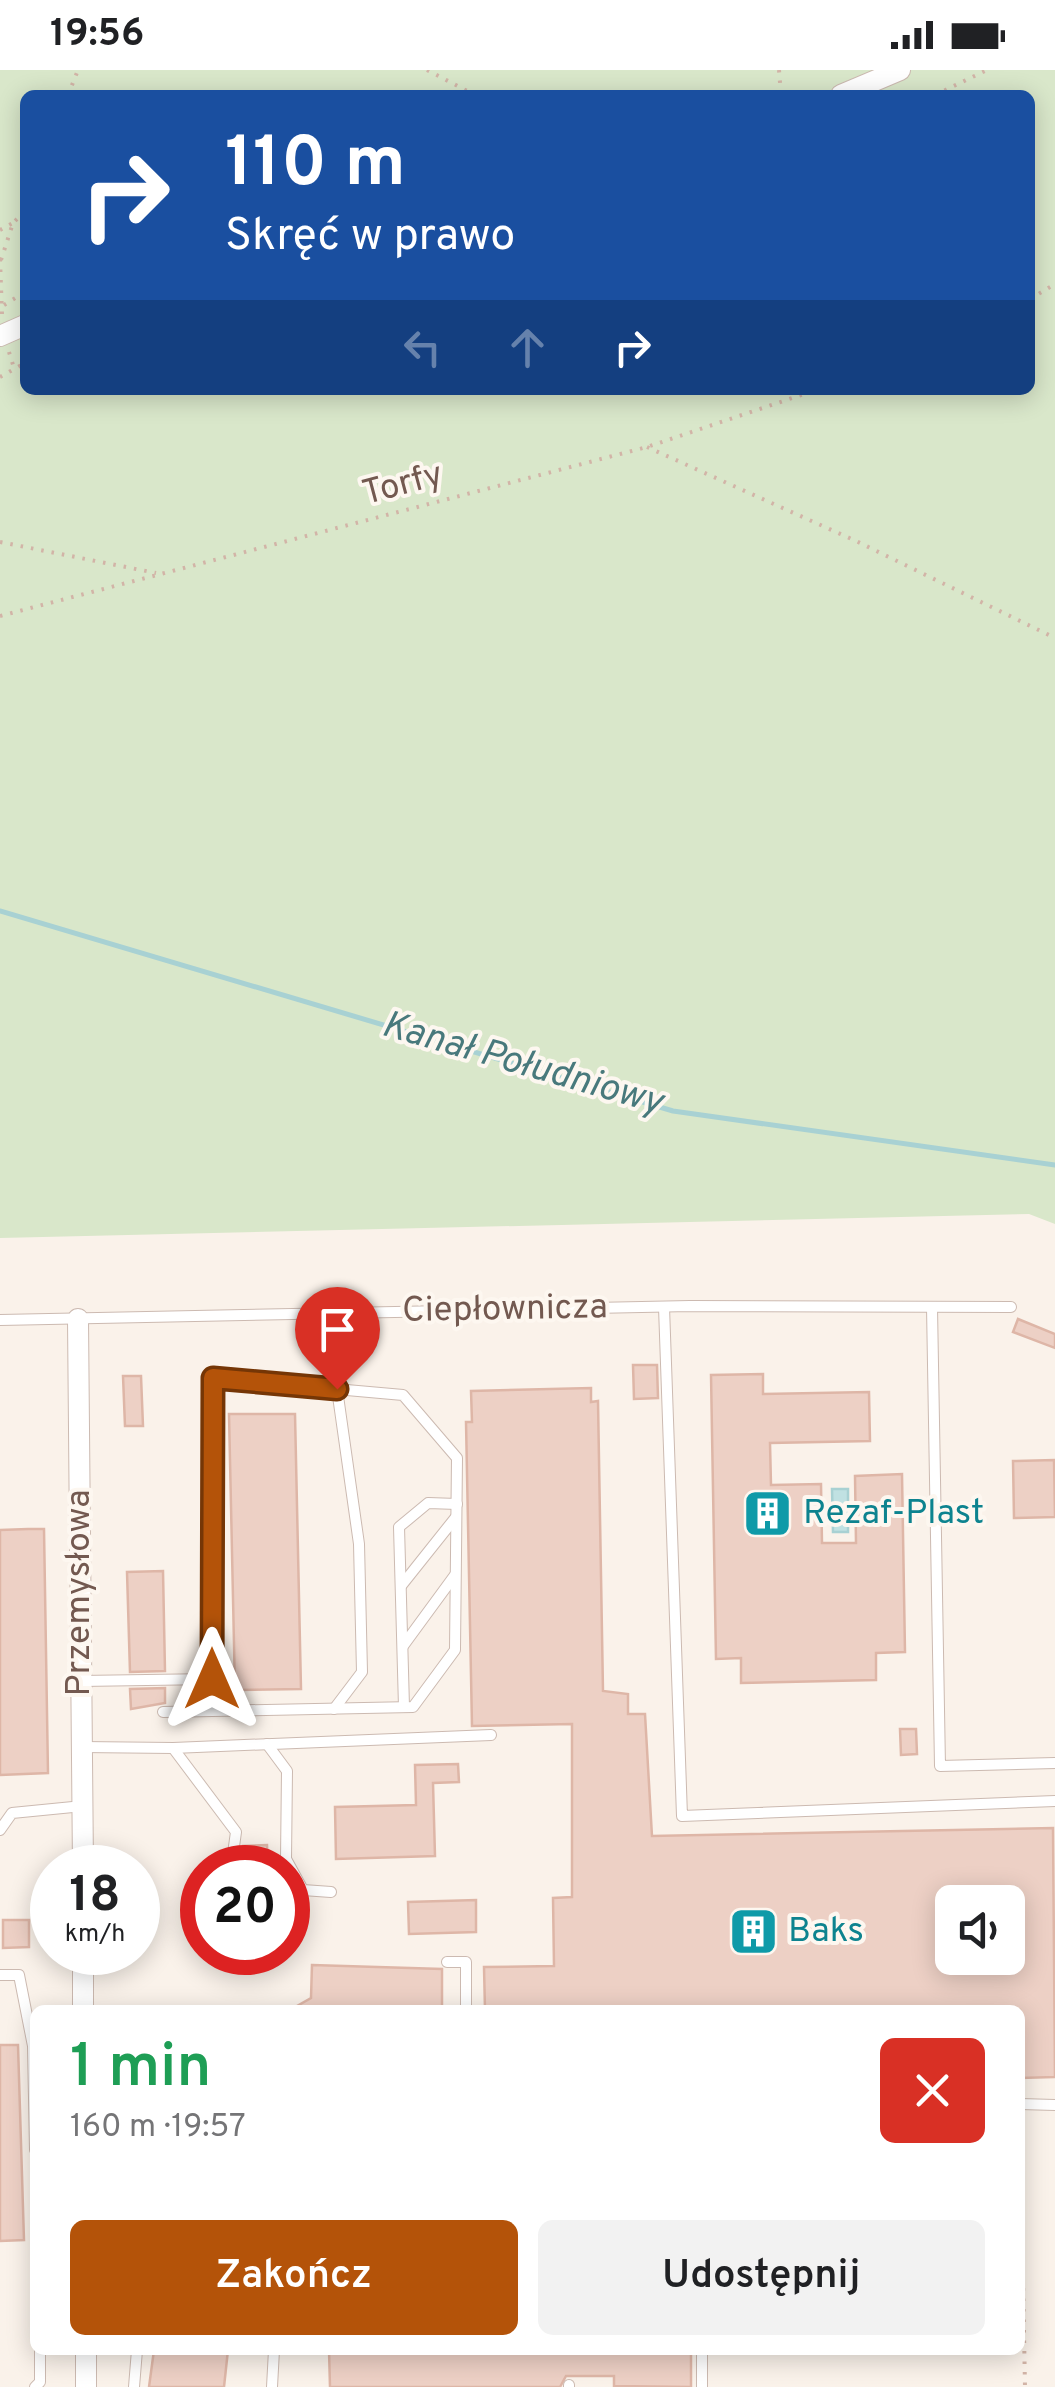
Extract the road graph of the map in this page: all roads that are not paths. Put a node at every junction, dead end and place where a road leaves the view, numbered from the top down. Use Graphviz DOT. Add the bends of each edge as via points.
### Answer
graph roads {
  1 [pos="900,70"];
  2 [pos="853,90"];
  3 [pos="664,1307"];
  4 [pos="932,1307"];
  5 [pos="1011,1307"];
  6 [pos="78,1319"];
  7 [pos="0,1320"];
  8 [pos="337,1389"];
  9 [pos="456,1504"];
  10 [pos="456,1517"];
  11 [pos="456,1574"];
  12 [pos="401,1587"];
  13 [pos="402,1647"];
  14 [pos="212,1679"];
  15 [pos="80,1681"];
  16 [pos="404,1707"];
  17 [pos="334,1709"];
  18 [pos="163,1712"];
  19 [pos="212,1712"];
  20 [pos="491,1735"];
  21 [pos="266,1744"];
  22 [pos="81,1747"];
  23 [pos="173,1748"];
  24 [pos="1055,1763"];
  25 [pos="1055,1800"];
  26 [pos="82,1806"];
  27 [pos="0,1830"];
  28 [pos="83,1845"];
  29 [pos="235,1845"];
  30 [pos="331,1892"];
  31 [pos="447,1962"];
  32 [pos="0,1975"];
  33 [pos="83,1975"];
  34 [pos="83,2005"];
  35 [pos="466,2005"];
  36 [pos="30,2035"];
  37 [pos="1025,2104"];
  38 [pos="1055,2105"];
  39 [pos="40,2355"];
  40 [pos="86,2355"];
  41 [pos="137,2355"];
  42 [pos="274,2355"];
  43 [pos="702,2355"];
  44 [pos="35,2387"];
  45 [pos="86,2387"];
  46 [pos="134,2387"];
  47 [pos="272,2387"];
  48 [pos="702,2387"];
  1 -- 2 [label="street"];
  3 -- 4 [label="lane, Ciepłownicza"];
  3 -- 6 [label="lane, Ciepłownicza"];
  3 -- 25 [label="lane" via="682,1816"];
  4 -- 5 [label="lane, Ciepłownicza"];
  4 -- 24 [label="lane" via="940,1766"];
  6 -- 7 [label="lane, Ciepłownicza"];
  6 -- 15 [label="street, Przemysłowa"];
  8 -- 9 [label="lane" via="403,1396 457,1458"];
  8 -- 14 [label="lane" via="213,1378"];
  8 -- 17 [label="lane" via="359,1544 362,1672"];
  9 -- 10 [label="lane"];
  9 -- 12 [label="lane" via="428,1504 399,1527"];
  10 -- 11 [label="lane"];
  10 -- 12 [label="lane"];
  11 -- 13 [label="lane"];
  11 -- 16 [label="lane" via="455,1650 414,1707"];
  12 -- 13 [label="lane"];
  13 -- 16 [label="lane"];
  14 -- 15 [label="lane"];
  14 -- 19 [label="lane"];
  15 -- 22 [label="street, Przemysłowa"];
  16 -- 17 [label="lane"];
  17 -- 19 [label="lane"];
  18 -- 19 [label="lane"];
  20 -- 21 [label="lane"];
  21 -- 23 [label="lane"];
  21 -- 30 [label="lane" via="288,1771 286,1860 304,1890"];
  22 -- 23 [label="lane"];
  22 -- 26 [label="street, Przemysłowa"];
  23 -- 29 [label="lane" via="236,1832"];
  26 -- 27 [label="lane" via="12,1813"];
  26 -- 28 [label="street, Przemysłowa"];
  31 -- 35 [label="lane" via="466,1962"];
  32 -- 36 [label="lane" via="19,1975"];
  33 -- 34 [label="street"];
  37 -- 38 [label="lane"];
  39 -- 44 [label="lane"];
  40 -- 45 [label="street"];
  41 -- 46 [label="lane"];
  42 -- 47 [label="lane"];
  43 -- 48 [label="lane"];
}
